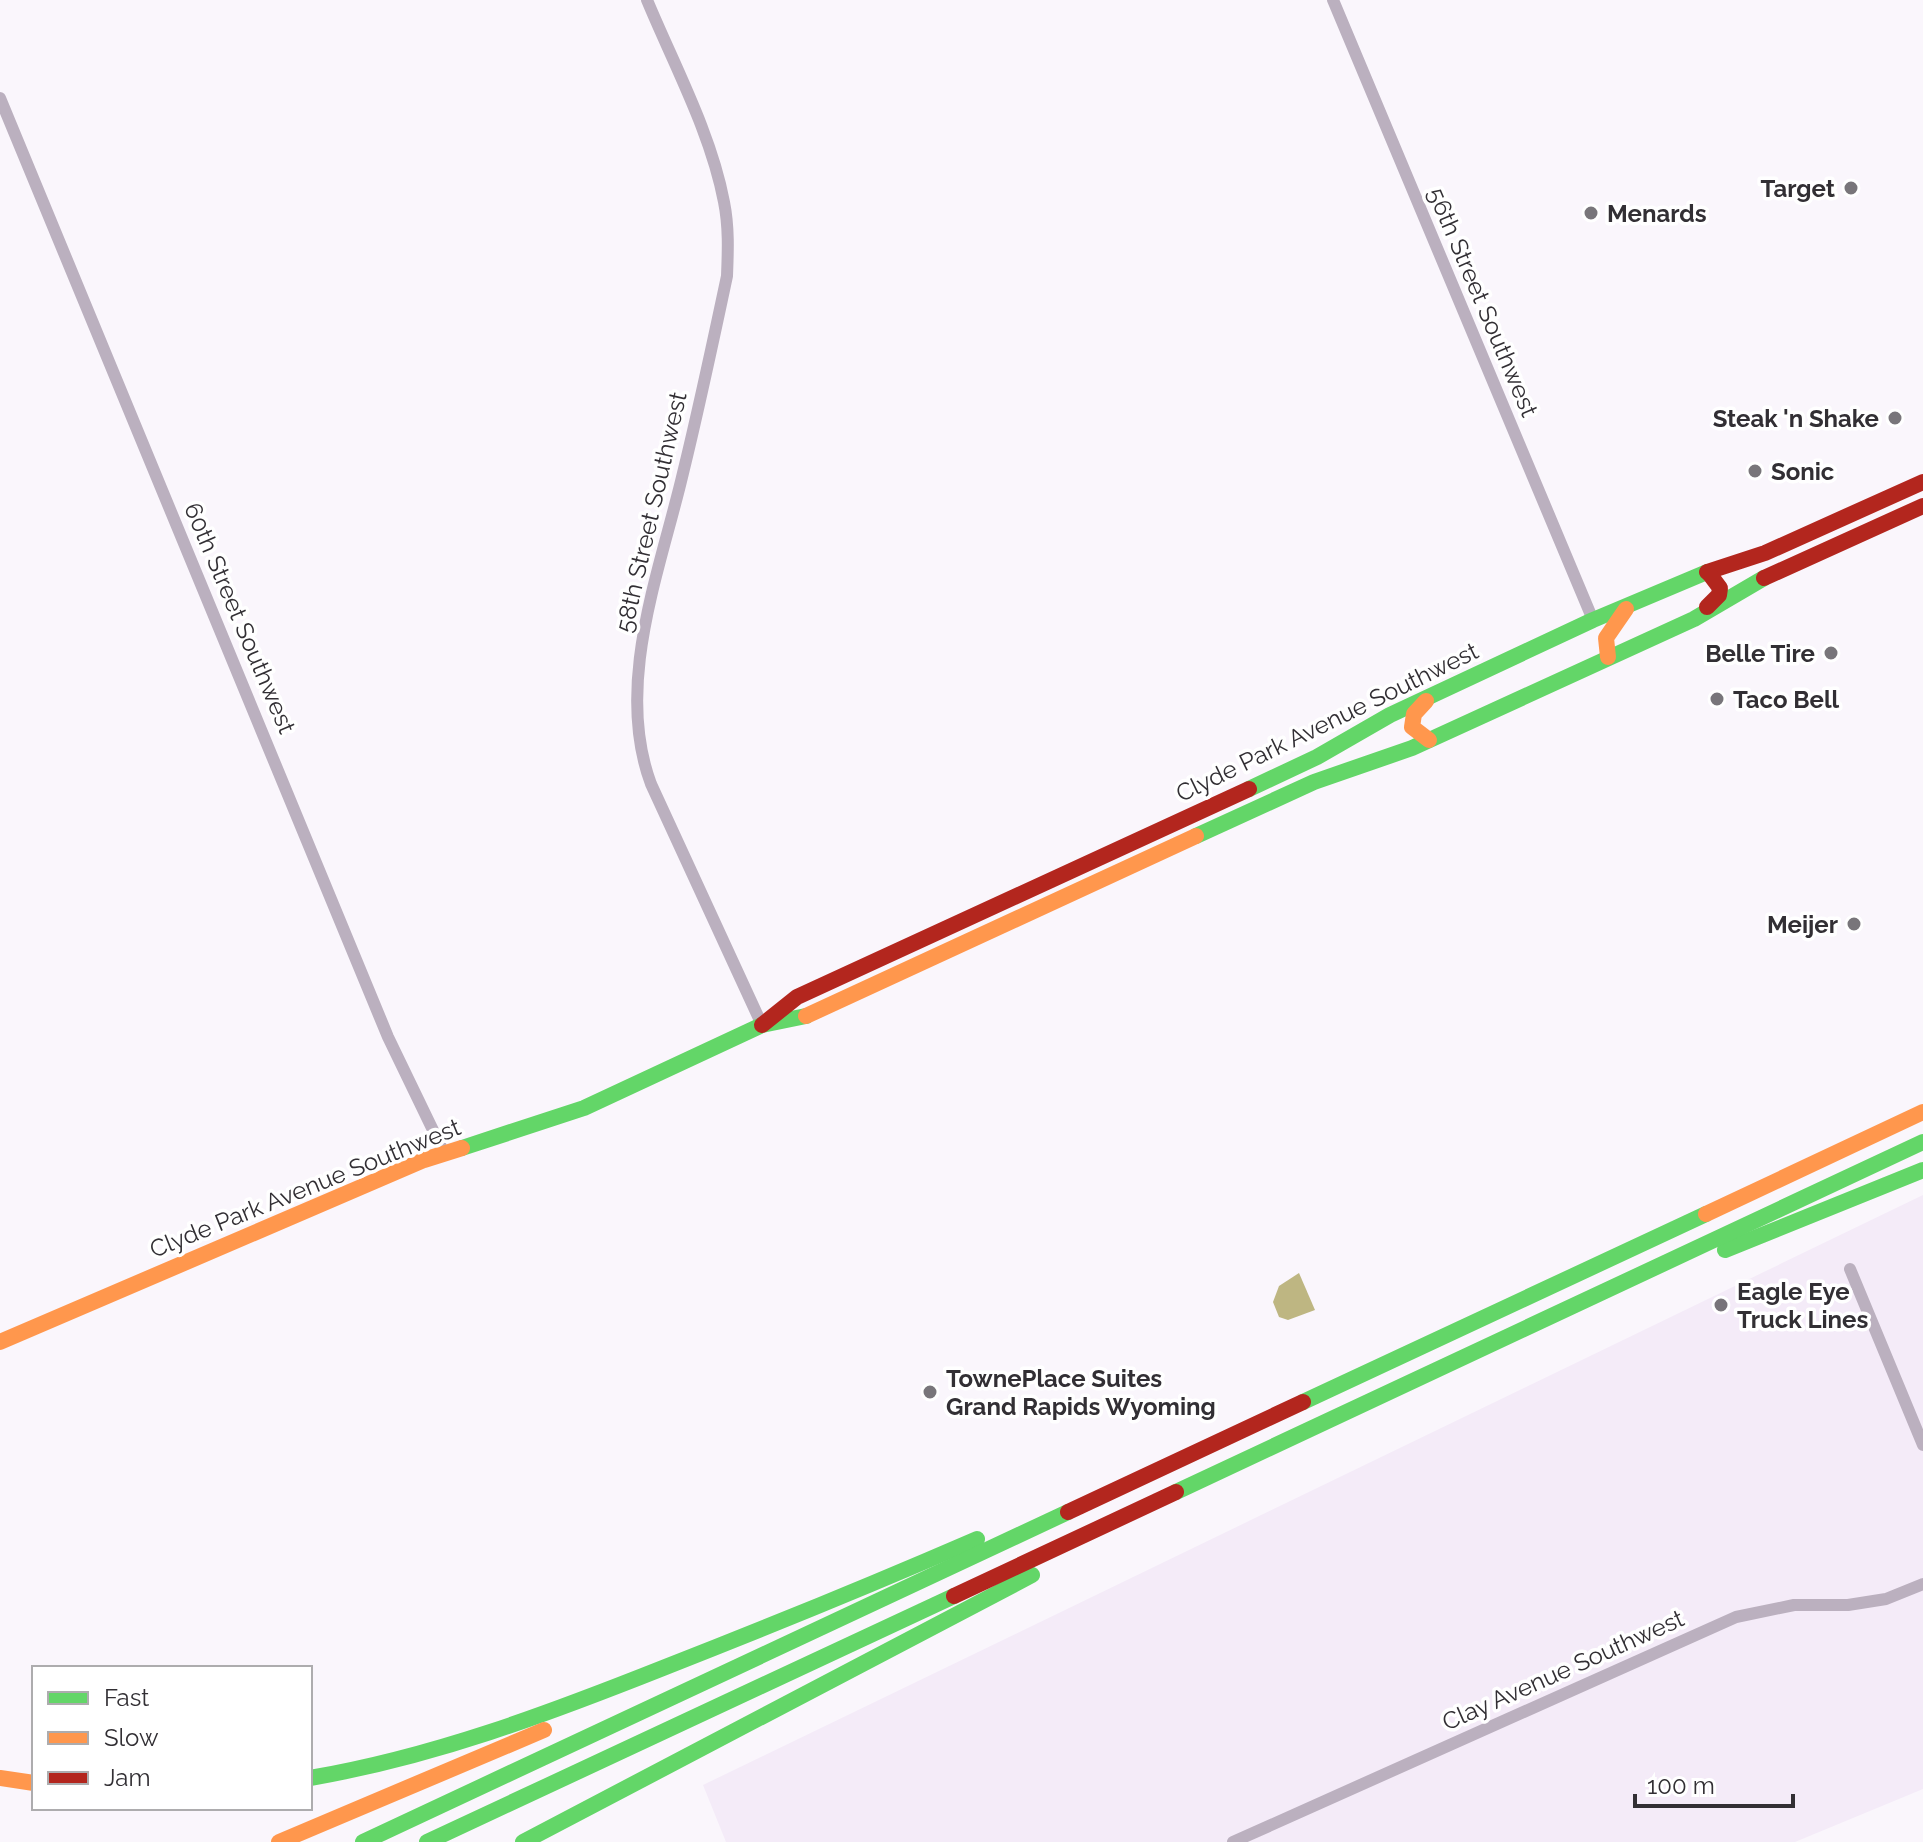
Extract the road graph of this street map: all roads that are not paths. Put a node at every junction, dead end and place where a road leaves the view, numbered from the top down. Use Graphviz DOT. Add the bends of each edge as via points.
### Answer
graph roads {
  1 [pos="647,0"];
  2 [pos="1333,0"];
  3 [pos="0,98"];
  4 [pos="1923,482"];
  5 [pos="1923,506"];
  6 [pos="1708,572"];
  7 [pos="1630,605"];
  8 [pos="1694,619"];
  9 [pos="1593,620"];
  10 [pos="1608,657"];
  11 [pos="1429,697"];
  12 [pos="1429,740"];
  13 [pos="1271,778"];
  14 [pos="1255,810"];
  15 [pos="762,1025"];
  16 [pos="1923,1097"];
  17 [pos="1923,1112"];
  18 [pos="1923,1142"];
  19 [pos="444,1153"];
  20 [pos="1923,1170"];
  21 [pos="1788,1175"];
  22 [pos="1850,1269"];
  23 [pos="1523,1330"];
  24 [pos="0,1342"];
  25 [pos="1393,1361"];
  26 [pos="1278,1444"];
  27 [pos="1923,1445"];
  28 [pos="1923,1584"];
  29 [pos="767,1629"];
  30 [pos="650,1776"];
  31 [pos="0,1778"];
  32 [pos="312,1778"];
  33 [pos="32,1783"];
  34 [pos="279,1842"];
  35 [pos="363,1842"];
  36 [pos="427,1842"];
  37 [pos="523,1842"];
  38 [pos="541,1842"];
  39 [pos="1233,1842"];
  1 -- 15 [label="street, 58th Street Southwest" via="712,161 729,236 727,276 711,352 644,637 637,717 651,784"];
  2 -- 9 [label="street, 56th Street Southwest"];
  3 -- 19 [label="street, 60th Street Southwest" via="388,1037"];
  4 -- 6 [label="main road, Clyde Park Avenue Southwest" via="1765,553"];
  5 -- 8 [label="main road, Clyde Park Avenue Southwest" via="1762,579"];
  6 -- 7 [label="main road, Clyde Park Avenue Southwest"];
  6 -- 8 [label="main road" via="1720,591"];
  7 -- 9 [label="main road, Clyde Park Avenue Southwest"];
  7 -- 10 [label="main road" via="1607,634"];
  8 -- 10 [label="main road, Clyde Park Avenue Southwest"];
  9 -- 11 [label="main road, Clyde Park Avenue Southwest"];
  10 -- 12 [label="main road, Clyde Park Avenue Southwest"];
  11 -- 12 [label="main road" via="1412,721 1415,732"];
  11 -- 13 [label="main road, Clyde Park Avenue Southwest"];
  12 -- 14 [label="main road, Clyde Park Avenue Southwest" via="1333,774"];
  13 -- 14 [label="main road" via="1254,795"];
  13 -- 15 [label="main road, Clyde Park Avenue Southwest" via="797,997"];
  14 -- 15 [label="main road, Clyde Park Avenue Southwest" via="804,1017"];
  15 -- 19 [label="main road, Clyde Park Avenue Southwest" via="592,1105"];
  16 -- 21 [label="main road" via="1863,1127"];
  17 -- 21 [label="main road"];
  18 -- 23 [label="main road"];
  19 -- 24 [label="main road, Clyde Park Avenue Southwest"];
  20 -- 23 [label="main road"];
  21 -- 25 [label="main road"];
  22 -- 27 [label="street"];
  23 -- 26 [label="main road"];
  25 -- 29 [label="main road" via="1277,1403"];
  25 -- 35 [label="main road"];
  26 -- 30 [label="main road" via="1176,1503 893,1645"];
  26 -- 36 [label="main road"];
  28 -- 39 [label="street, Clay Avenue Southwest" via="1886,1599 1794,1605 1736,1617"];
  29 -- 32 [label="main road" via="474,1740"];
  29 -- 34 [label="main road"];
  30 -- 37 [label="main road"];
  30 -- 38 [label="main road"];
  31 -- 33 [label="main road"];
}
